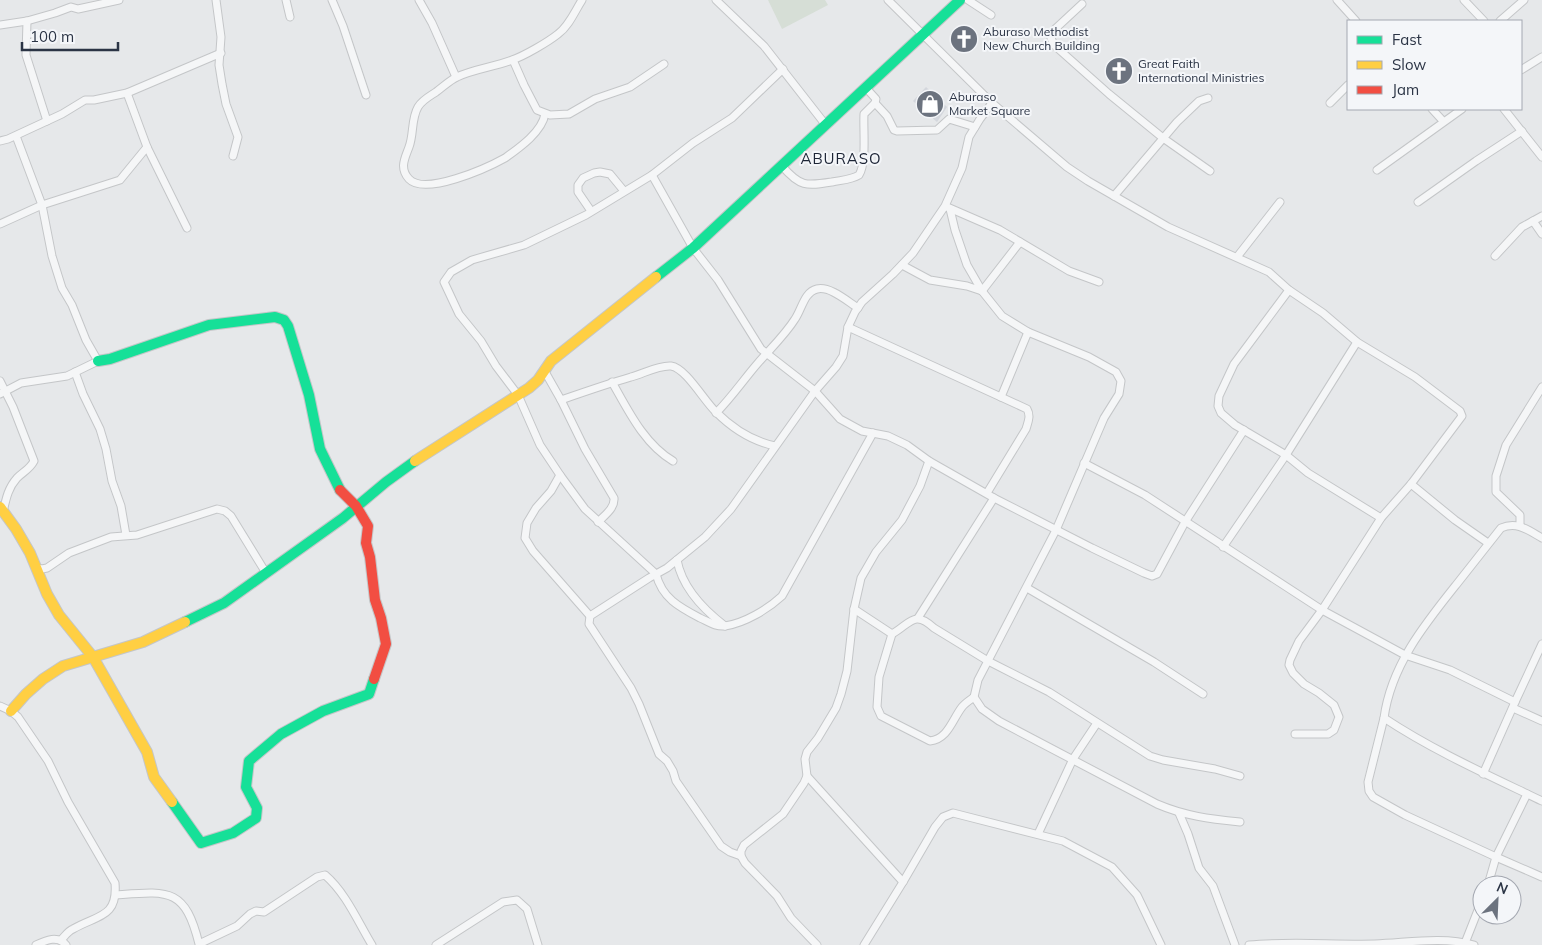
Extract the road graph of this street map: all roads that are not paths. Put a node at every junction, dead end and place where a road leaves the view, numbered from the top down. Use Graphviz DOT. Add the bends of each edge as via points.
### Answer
graph roads {
  1 [pos="119,0"];
  2 [pos="216,0"];
  3 [pos="286,0"];
  4 [pos="332,0"];
  5 [pos="419,0"];
  6 [pos="582,0"];
  7 [pos="716,0"];
  8 [pos="888,0"];
  9 [pos="960,0"];
  10 [pos="968,0"];
  11 [pos="1337,0"];
  12 [pos="1464,0"];
  13 [pos="1524,0"];
  14 [pos="70,4"];
  15 [pos="1082,4"];
  16 [pos="991,15"];
  17 [pos="290,17"];
  18 [pos="1355,20"];
  19 [pos="1483,20"];
  20 [pos="1501,20"];
  21 [pos="27,21"];
  22 [pos="0,25"];
  23 [pos="924,34"];
  24 [pos="220,53"];
  25 [pos="1542,57"];
  26 [pos="514,60"];
  27 [pos="664,64"];
  28 [pos="1522,67"];
  29 [pos="783,69"];
  30 [pos="456,77"];
  31 [pos="1347,86"];
  32 [pos="866,88"];
  33 [pos="127,93"];
  34 [pos="366,95"];
  35 [pos="1208,98"];
  36 [pos="875,103"];
  37 [pos="992,103"];
  38 [pos="1330,103"];
  39 [pos="1433,110"];
  40 [pos="1460,110"];
  41 [pos="1505,110"];
  42 [pos="545,114"];
  43 [pos="48,121"];
  44 [pos="1443,121"];
  45 [pos="825,124"];
  46 [pos="975,127"];
  47 [pos="1522,131"];
  48 [pos="16,136"];
  49 [pos="1163,138"];
  50 [pos="0,141"];
  51 [pos="148,147"];
  52 [pos="233,156"];
  53 [pos="1542,156"];
  54 [pos="782,166"];
  55 [pos="1377,170"];
  56 [pos="1210,171"];
  57 [pos="652,175"];
  58 [pos="624,191"];
  59 [pos="1114,196"];
  60 [pos="1280,202"];
  61 [pos="1418,202"];
  62 [pos="42,204"];
  63 [pos="947,207"];
  64 [pos="591,211"];
  65 [pos="1542,216"];
  66 [pos="1533,221"];
  67 [pos="0,224"];
  68 [pos="187,228"];
  69 [pos="1542,234"];
  70 [pos="1020,242"];
  71 [pos="693,248"];
  72 [pos="1494,256"];
  73 [pos="1238,257"];
  74 [pos="902,265"];
  75 [pos="1099,282"];
  76 [pos="1289,290"];
  77 [pos="982,291"];
  78 [pos="858,308"];
  79 [pos="848,327"];
  80 [pos="1028,332"];
  81 [pos="1357,342"];
  82 [pos="767,354"];
  83 [pos="98,361"];
  84 [pos="544,370"];
  85 [pos="75,372"];
  86 [pos="0,381"];
  87 [pos="612,382"];
  88 [pos="1542,387"];
  89 [pos="815,391"];
  90 [pos="2,392"];
  91 [pos="518,395"];
  92 [pos="1000,397"];
  93 [pos="561,400"];
  94 [pos="716,413"];
  95 [pos="1244,430"];
  96 [pos="873,434"];
  97 [pos="775,446"];
  98 [pos="1286,455"];
  99 [pos="673,461"];
  100 [pos="929,462"];
  101 [pos="1084,463"];
  102 [pos="560,475"];
  103 [pos="1411,484"];
  104 [pos="987,493"];
  105 [pos="994,498"];
  106 [pos="356,506"];
  107 [pos="2,510"];
  108 [pos="1380,518"];
  109 [pos="598,522"];
  110 [pos="1185,522"];
  111 [pos="1520,526"];
  112 [pos="1056,530"];
  113 [pos="126,535"];
  114 [pos="1542,538"];
  115 [pos="1488,544"];
  116 [pos="1222,547"];
  117 [pos="677,560"];
  118 [pos="37,568"];
  119 [pos="266,573"];
  120 [pos="656,574"];
  121 [pos="1026,588"];
  122 [pos="854,610"];
  123 [pos="1322,610"];
  124 [pos="590,616"];
  125 [pos="918,618"];
  126 [pos="725,626"];
  127 [pos="892,634"];
  128 [pos="1542,644"];
  129 [pos="1405,655"];
  130 [pos="93,657"];
  131 [pos="988,661"];
  132 [pos="1203,694"];
  133 [pos="974,697"];
  134 [pos="1514,705"];
  135 [pos="0,706"];
  136 [pos="11,711"];
  137 [pos="1384,718"];
  138 [pos="1542,721"];
  139 [pos="1097,723"];
  140 [pos="1295,734"];
  141 [pos="1073,759"];
  142 [pos="1484,774"];
  143 [pos="807,776"];
  144 [pos="1240,776"];
  145 [pos="1527,794"];
  146 [pos="1542,800"];
  147 [pos="1179,813"];
  148 [pos="1240,822"];
  149 [pos="1038,834"];
  150 [pos="742,856"];
  151 [pos="1496,856"];
  152 [pos="1491,875"];
  153 [pos="1542,877"];
  154 [pos="903,882"];
  155 [pos="116,895"];
  156 [pos="1472,923"];
  157 [pos="1464,942"];
  158 [pos="64,943"];
  159 [pos="36,945"];
  160 [pos="199,945"];
  161 [pos="371,945"];
  162 [pos="436,945"];
  163 [pos="538,945"];
  164 [pos="817,945"];
  165 [pos="864,945"];
  166 [pos="1161,945"];
  167 [pos="1235,945"];
  168 [pos="1249,945"];
  169 [pos="1320,945"];
  170 [pos="1474,945"];
  1 -- 14 [label="street" via="78,9"];
  2 -- 24 [label="street"];
  3 -- 17 [label="street"];
  4 -- 34 [label="street" via="344,26"];
  5 -- 30 [label="street"];
  6 -- 26 [label="street" via="558,34"];
  7 -- 29 [label="street"];
  8 -- 23 [label="street"];
  9 -- 23 [label="street"];
  10 -- 16 [label="street"];
  11 -- 18 [label="street"];
  12 -- 19 [label="street"];
  13 -- 20 [label="street"];
  14 -- 21 [label="street" via="55,14"];
  15 -- 49 [label="street" via="1054,30 1051,38 1054,45"];
  21 -- 22 [label="street"];
  21 -- 43 [label="street" via="26,55"];
  23 -- 32 [label="street"];
  23 -- 37 [label="street"];
  24 -- 33 [label="street"];
  24 -- 52 [label="street" via="226,104 238,137"];
  25 -- 28 [label="street"];
  26 -- 30 [label="street"];
  26 -- 42 [label="street" via="537,110"];
  27 -- 42 [label="street" via="630,87 595,99 569,114"];
  29 -- 45 [label="street"];
  29 -- 57 [label="street" via="732,118"];
  30 -- 42 [label="street" via="418,107 403,166 415,184 444,182 504,158 541,125"];
  31 -- 38 [label="street"];
  32 -- 36 [label="street" via="876,99"];
  32 -- 45 [label="street"];
  33 -- 43 [label="street" via="85,100"];
  33 -- 51 [label="street"];
  35 -- 49 [label="street" via="1199,101"];
  36 -- 46 [label="street" via="897,131 937,130 949,119"];
  36 -- 54 [label="street" via="864,114 863,167 857,177 809,184 795,180"];
  37 -- 46 [label="street"];
  37 -- 59 [label="street" via="1067,167"];
  39 -- 44 [label="street"];
  40 -- 44 [label="street"];
  41 -- 47 [label="street"];
  43 -- 48 [label="street"];
  44 -- 55 [label="street"];
  45 -- 54 [label="street"];
  46 -- 63 [label="street"];
  47 -- 53 [label="street"];
  47 -- 61 [label="street"];
  48 -- 50 [label="street"];
  48 -- 62 [label="street"];
  49 -- 56 [label="street"];
  49 -- 59 [label="street"];
  51 -- 62 [label="street" via="120,180"];
  51 -- 68 [label="street"];
  54 -- 71 [label="street"];
  57 -- 58 [label="street"];
  57 -- 71 [label="street"];
  58 -- 64 [label="street"];
  58 -- 64 [label="street" via="610,174 600,172 583,178 578,192"];
  59 -- 73 [label="street" via="1168,226"];
  60 -- 73 [label="street"];
  62 -- 67 [label="street"];
  62 -- 83 [label="street" via="62,288"];
  63 -- 70 [label="street"];
  63 -- 74 [label="street"];
  63 -- 77 [label="street" via="967,265"];
  64 -- 91 [label="street" via="514,250 472,260 451,272 444,282 459,314"];
  65 -- 66 [label="street"];
  66 -- 69 [label="street"];
  66 -- 72 [label="street" via="1522,227"];
  70 -- 75 [label="street" via="1069,271"];
  70 -- 77 [label="street"];
  71 -- 82 [label="street"];
  71 -- 84 [label="street" via="617,306"];
  73 -- 76 [label="street" via="1269,272"];
  74 -- 77 [label="street" via="930,280"];
  74 -- 78 [label="street"];
  76 -- 81 [label="street"];
  76 -- 95 [label="street" via="1238,358 1219,396 1221,413"];
  77 -- 80 [label="street" via="1002,316"];
  78 -- 79 [label="street"];
  78 -- 82 [label="street" via="830,291 821,288 811,291 798,315"];
  79 -- 89 [label="street" via="843,356"];
  79 -- 92 [label="street"];
  80 -- 92 [label="street"];
  80 -- 101 [label="street" via="1089,357 1116,372 1121,381 1119,394 1104,418"];
  81 -- 98 [label="street"];
  81 -- 103 [label="street" via="1415,376 1462,413 1453,430"];
  82 -- 89 [label="street"];
  82 -- 94 [label="street"];
  83 -- 85 [label="street"];
  83 -- 106 [label="street" via="210,325 275,317 284,320 309,395 320,449 339,489"];
  84 -- 91 [label="street" via="538,380"];
  84 -- 93 [label="street"];
  85 -- 90 [label="street" via="21,384"];
  85 -- 113 [label="street" via="100,429"];
  86 -- 90 [label="street"];
  87 -- 93 [label="street"];
  87 -- 94 [label="street" via="672,366 682,372"];
  87 -- 99 [label="street" via="644,436 661,455"];
  88 -- 111 [label="street" via="1510,436 1496,476 1496,492 1520,515"];
  89 -- 96 [label="street" via="840,419"];
  89 -- 97 [label="street"];
  90 -- 107 [label="street" via="13,407 34,460 8,492"];
  91 -- 102 [label="street" via="540,445"];
  91 -- 106 [label="street" via="428,453"];
  92 -- 104 [label="street" via="1026,409 1029,418 1022,436"];
  93 -- 109 [label="street" via="614,498 610,510"];
  94 -- 97 [label="street" via="751,438"];
  95 -- 98 [label="street"];
  95 -- 110 [label="street"];
  96 -- 100 [label="street" via="888,436 907,445"];
  96 -- 126 [label="street" via="782,596 770,607"];
  97 -- 117 [label="street" via="720,523"];
  98 -- 108 [label="street" via="1308,473"];
  98 -- 116 [label="street"];
  100 -- 104 [label="street"];
  100 -- 122 [label="street" via="902,520 876,552 861,578"];
  101 -- 110 [label="street" via="1145,495"];
  101 -- 112 [label="street"];
  102 -- 109 [label="street"];
  102 -- 124 [label="street" via="527,523 525,538 533,552"];
  103 -- 108 [label="street"];
  103 -- 115 [label="street"];
  104 -- 105 [label="street"];
  105 -- 112 [label="street"];
  105 -- 125 [label="street"];
  106 -- 119 [label="street"];
  106 -- 130 [label="street" via="368,526 366,543 386,644 369,694 323,711 281,734 249,761 246,787 257,808 256,818 233,833 200,843 154,777 147,752"];
  107 -- 118 [label="street"];
  108 -- 123 [label="street"];
  109 -- 120 [label="street"];
  110 -- 112 [label="street" via="1157,574 1152,576"];
  110 -- 116 [label="street"];
  111 -- 114 [label="street"];
  111 -- 115 [label="street" via="1513,524 1501,528"];
  112 -- 121 [label="street"];
  113 -- 118 [label="street" via="111,537 70,553 47,568"];
  113 -- 119 [label="street" via="137,535 217,509 225,511"];
  115 -- 129 [label="street"];
  116 -- 123 [label="street"];
  117 -- 120 [label="street"];
  117 -- 126 [label="street" via="698,600"];
  118 -- 130 [label="street" via="59,615"];
  119 -- 130 [label="street" via="224,603 143,642"];
  120 -- 124 [label="street"];
  120 -- 126 [label="street" via="664,594 675,604 718,626"];
  121 -- 131 [label="street"];
  121 -- 132 [label="street"];
  122 -- 127 [label="street"];
  122 -- 143 [label="street" via="841,694 836,708 807,752"];
  123 -- 129 [label="street"];
  123 -- 140 [label="street" via="1299,641 1289,665 1304,684 1334,705 1339,717 1334,730 1328,734"];
  124 -- 150 [label="street" via="589,624 630,688 658,754 667,761 676,781 721,846"];
  125 -- 127 [label="street" via="911,619"];
  125 -- 131 [label="street"];
  127 -- 133 [label="street" via="879,677 876,707 881,716 930,741 938,740 963,706"];
  128 -- 134 [label="street"];
  129 -- 134 [label="street" via="1450,670"];
  129 -- 137 [label="street" via="1389,690"];
  130 -- 136 [label="street" via="62,666 26,694"];
  131 -- 133 [label="street"];
  131 -- 139 [label="street" via="1049,692"];
  133 -- 141 [label="street" via="982,709 999,721"];
  134 -- 138 [label="street"];
  134 -- 142 [label="street"];
  135 -- 136 [label="street"];
  136 -- 155 [label="street" via="48,761 68,802 110,872"];
  137 -- 142 [label="street" via="1419,741"];
  137 -- 151 [label="street" via="1368,782 1373,797"];
  139 -- 141 [label="street"];
  139 -- 144 [label="street" via="1150,756"];
  141 -- 147 [label="street"];
  141 -- 149 [label="street"];
  142 -- 145 [label="street"];
  143 -- 150 [label="street" via="789,807 744,845"];
  143 -- 154 [label="street"];
  145 -- 146 [label="street"];
  145 -- 151 [label="street"];
  147 -- 148 [label="street"];
  147 -- 167 [label="street" via="1199,868 1213,886"];
  149 -- 154 [label="street" via="954,813 943,817 935,827"];
  149 -- 166 [label="street" via="1063,841 1112,867 1137,895"];
  150 -- 164 [label="street"];
  151 -- 152 [label="street"];
  151 -- 153 [label="street"];
  154 -- 165 [label="street"];
  155 -- 158 [label="street" via="112,907 103,916 71,930"];
  155 -- 160 [label="street" via="164,894 178,899 187,908"];
  156 -- 157 [label="street"];
  157 -- 169 [label="street"];
  157 -- 170 [label="street"];
  158 -- 159 [label="street" via="52,939"];
  160 -- 161 [label="street" via="237,926 250,914 264,912 325,875 345,899"];
  162 -- 163 [label="street" via="503,902 517,900 527,909"];
  168 -- 169 [label="street"];
}
